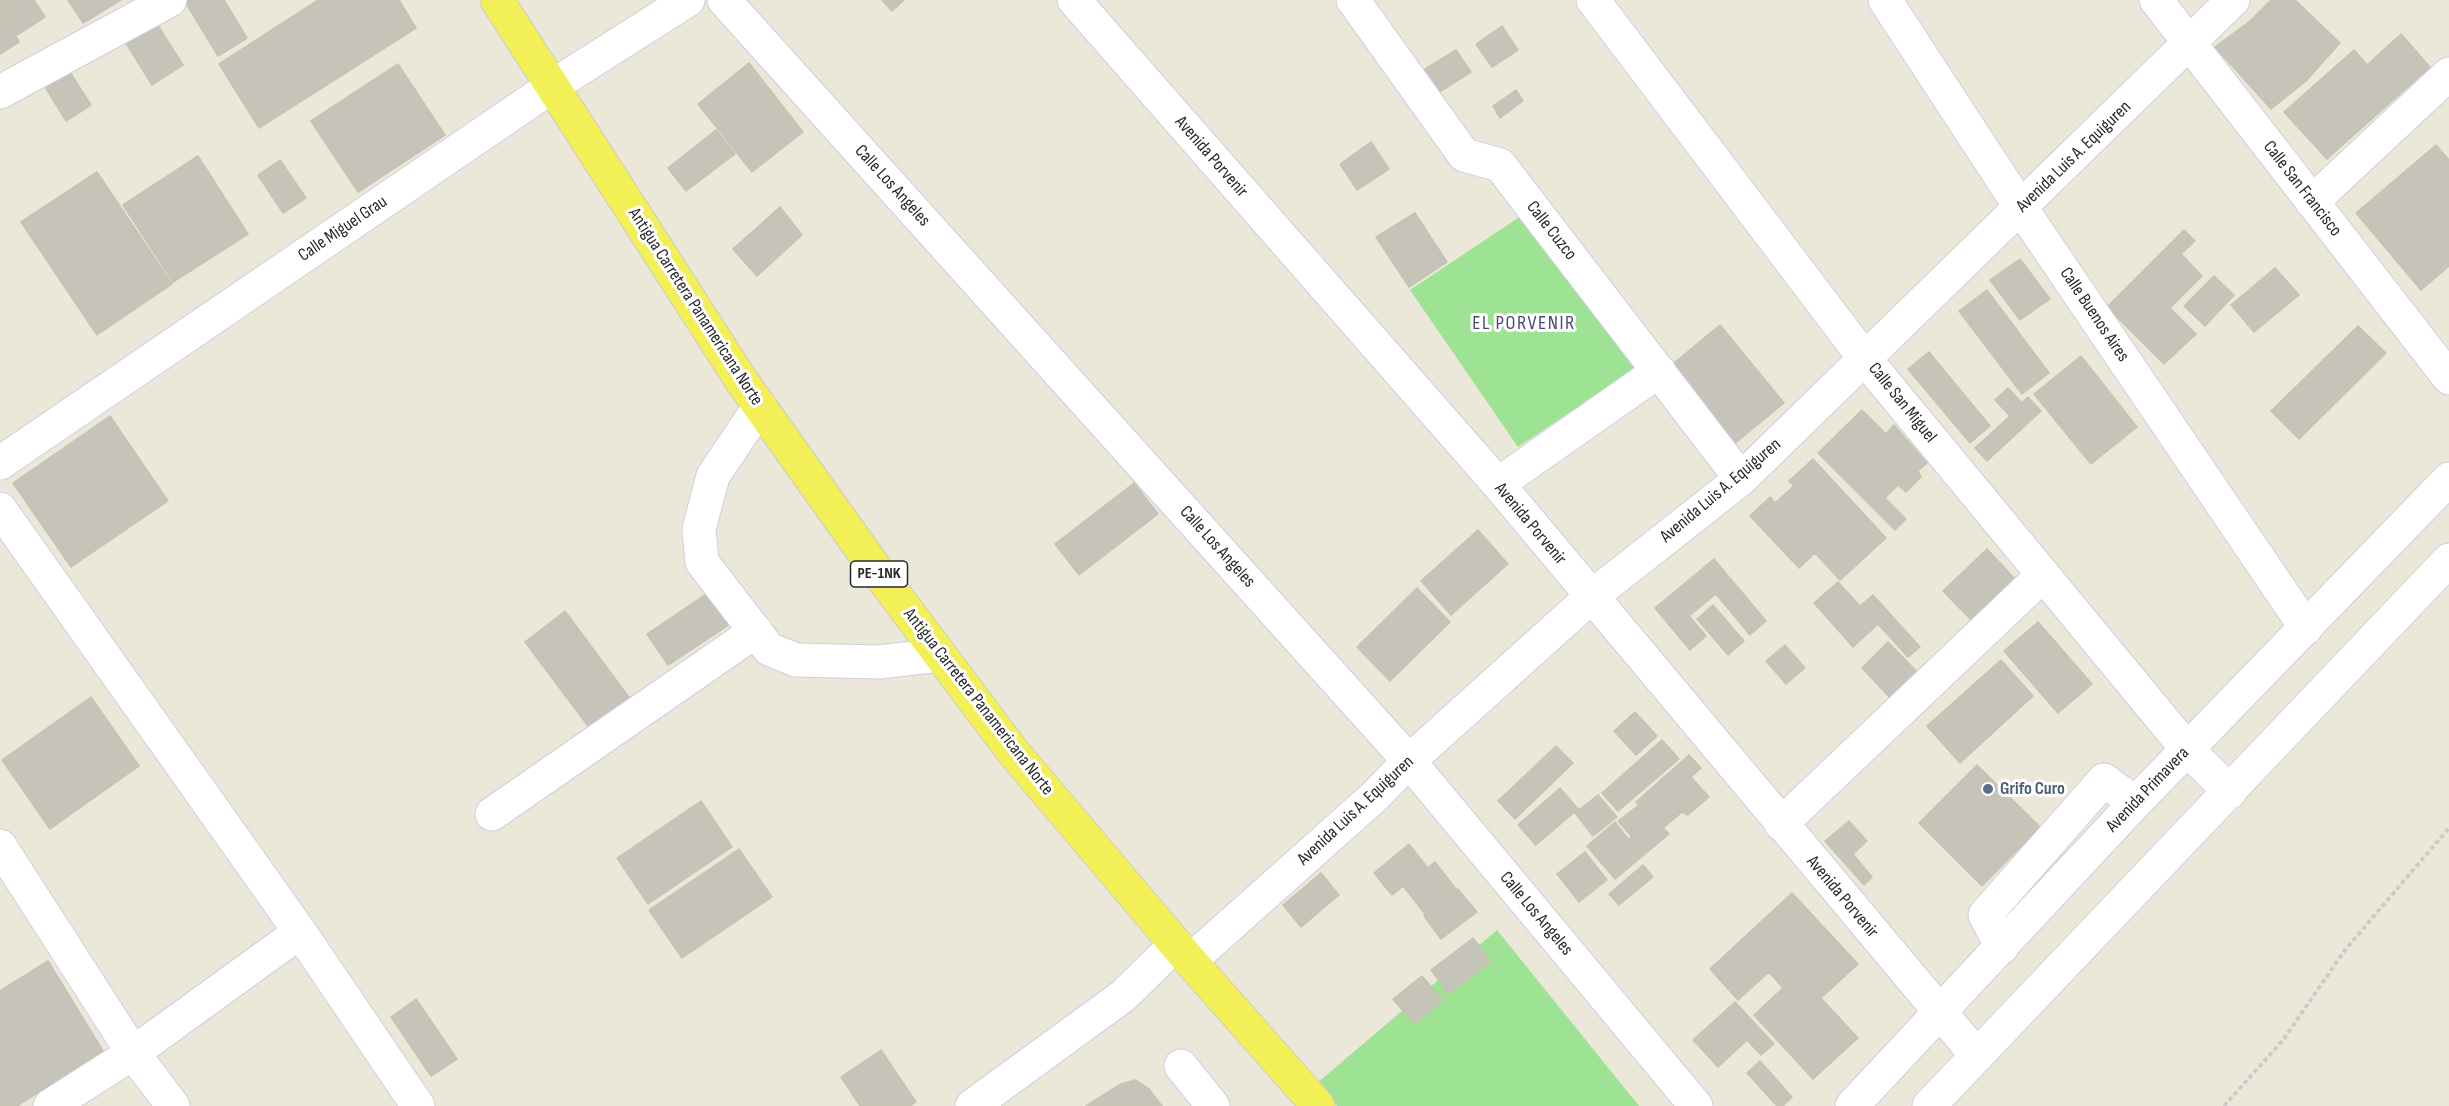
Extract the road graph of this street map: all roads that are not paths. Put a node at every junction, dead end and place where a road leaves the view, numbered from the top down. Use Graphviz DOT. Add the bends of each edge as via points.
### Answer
graph roads {
  1 [pos="170,0"];
  2 [pos="497,0"];
  3 [pos="688,0"];
  4 [pos="724,0"];
  5 [pos="1074,0"];
  6 [pos="1353,0"];
  7 [pos="1593,0"];
  8 [pos="1886,0"];
  9 [pos="2156,0"];
  10 [pos="2233,0"];
  11 [pos="2189,44"];
  12 [pos="2449,74"];
  13 [pos="551,87"];
  14 [pos="0,92"];
  15 [pos="2312,202"];
  16 [pos="2021,208"];
  17 [pos="1865,359"];
  18 [pos="1659,371"];
  19 [pos="2449,378"];
  20 [pos="760,406"];
  21 [pos="0,463"];
  22 [pos="1741,478"];
  23 [pos="2449,479"];
  24 [pos="1498,484"];
  25 [pos="0,509"];
  26 [pos="2449,560"];
  27 [pos="2043,575"];
  28 [pos="1591,597"];
  29 [pos="2306,628"];
  30 [pos="756,631"];
  31 [pos="940,655"];
  32 [pos="2187,749"];
  33 [pos="1409,761"];
  34 [pos="2230,792"];
  35 [pos="492,814"];
  36 [pos="1781,824"];
  37 [pos="0,846"];
  38 [pos="300,932"];
  39 [pos="1183,952"];
  40 [pos="1939,1012"];
  41 [pos="133,1053"];
  42 [pos="1977,1056"];
  43 [pos="1181,1066"];
  44 [pos="50,1106"];
  45 [pos="172,1106"];
  46 [pos="418,1106"];
  47 [pos="972,1106"];
  48 [pos="1213,1106"];
  49 [pos="1317,1106"];
  50 [pos="1696,1106"];
  51 [pos="1852,1106"];
  52 [pos="1929,1106"];
  1 -- 14 [label="street"];
  2 -- 13 [label="main road, Antigua Carretera Panamericana Norte / PE-1NK"];
  3 -- 13 [label="street, Calle Miguel Grau"];
  4 -- 33 [label="street, Calle Los Angeles"];
  5 -- 24 [label="street, Avenida Porvenir"];
  6 -- 18 [label="street, Calle Cuzco" via="1464,155 1500,165"];
  7 -- 17 [label="street, Calle San Miguel"];
  8 -- 16 [label="street, Calle Buenos Aires"];
  9 -- 11 [label="street, Calle San Francisco"];
  10 -- 11 [label="street, Avenida Luis A. Equiguren"];
  11 -- 15 [label="street, Calle San Francisco"];
  11 -- 16 [label="street, Avenida Luis A. Equiguren"];
  12 -- 15 [label="street"];
  13 -- 20 [label="main road, Antigua Carretera Panamericana Norte / PE-1NK"];
  13 -- 21 [label="street, Calle Miguel Grau"];
  15 -- 19 [label="street, Calle San Francisco"];
  16 -- 17 [label="street, Avenida Luis A. Equiguren"];
  16 -- 29 [label="street, Calle Buenos Aires"];
  17 -- 22 [label="street, Avenida Luis A. Equiguren"];
  17 -- 27 [label="street, Calle San Miguel"];
  18 -- 22 [label="street, Calle Cuzco"];
  18 -- 24 [label="street"];
  20 -- 30 [label="street" via="713,476 699,529 702,562"];
  20 -- 31 [label="main road, Antigua Carretera Panamericana Norte / PE-1NK"];
  22 -- 28 [label="street, Avenida Luis A. Equiguren"];
  23 -- 29 [label="street, Avenida Primavera"];
  24 -- 28 [label="street, Avenida Porvenir"];
  25 -- 38 [label="street"];
  26 -- 34 [label="street"];
  27 -- 32 [label="street, Calle San Miguel"];
  27 -- 36 [label="street"];
  28 -- 33 [label="street, Avenida Luis A. Equiguren"];
  28 -- 36 [label="street, Avenida Porvenir"];
  29 -- 32 [label="street, Avenida Primavera"];
  30 -- 31 [label="street" via="770,649 796,660 879,662"];
  30 -- 35 [label="street"];
  31 -- 39 [label="main road, Antigua Carretera Panamericana Norte / PE-1NK" via="1014,753"];
  32 -- 34 [label="street, Calle San Miguel"];
  32 -- 40 [label="street, Avenida Primavera"];
  33 -- 39 [label="street, Avenida Luis A. Equiguren" via="1366,804"];
  33 -- 50 [label="street, Calle Los Angeles"];
  34 -- 42 [label="street"];
  36 -- 40 [label="street, Avenida Porvenir"];
  37 -- 41 [label="street"];
  38 -- 41 [label="street"];
  38 -- 46 [label="street"];
  39 -- 47 [label="street, Avenida Luis A. Equiguren"];
  39 -- 49 [label="main road, Antigua Carretera Panamericana Norte / PE-1NK"];
  40 -- 42 [label="street, Avenida Porvenir"];
  40 -- 51 [label="street, Avenida Primavera"];
  41 -- 44 [label="street"];
  41 -- 45 [label="street"];
  42 -- 52 [label="street"];
  43 -- 48 [label="street"];
}
